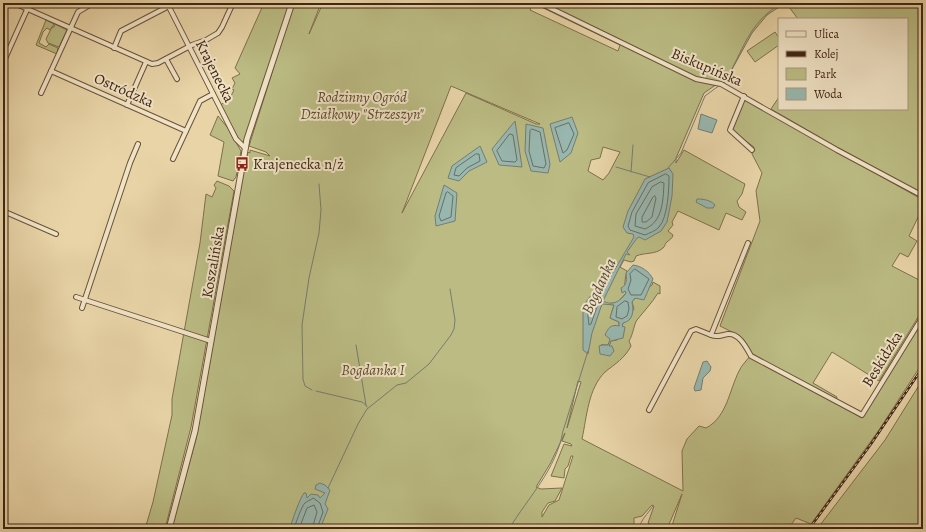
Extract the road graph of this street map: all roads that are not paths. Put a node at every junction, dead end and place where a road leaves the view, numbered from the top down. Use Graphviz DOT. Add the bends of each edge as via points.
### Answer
graph roads {
  1 [pos="14,3"];
  2 [pos="30,3"];
  3 [pos="93,3"];
  4 [pos="233,3"];
  5 [pos="292,3"];
  6 [pos="540,3"];
  7 [pos="168,5"];
  8 [pos="28,9"];
  9 [pos="71,28"];
  10 [pos="189,47"];
  11 [pos="114,48"];
  12 [pos="3,49"];
  13 [pos="8,52"];
  14 [pos="166,59"];
  15 [pos="146,62"];
  16 [pos="3,63"];
  17 [pos="51,71"];
  18 [pos="177,79"];
  19 [pos="41,93"];
  20 [pos="213,94"];
  21 [pos="744,96"];
  22 [pos="127,105"];
  23 [pos="186,131"];
  24 [pos="138,144"];
  25 [pos="245,148"];
  26 [pos="752,150"];
  27 [pos="173,159"];
  28 [pos="923,196"];
  29 [pos="3,211"];
  30 [pos="56,234"];
  31 [pos="748,243"];
  32 [pos="76,297"];
  33 [pos="84,300"];
  34 [pos="82,308"];
  35 [pos="923,316"];
  36 [pos="712,335"];
  37 [pos="211,341"];
  38 [pos="649,410"];
  39 [pos="169,529"];
  1 -- 8 [label="street"];
  2 -- 8 [label="street"];
  3 -- 9 [label="street" via="78,12"];
  4 -- 10 [label="street" via="218,33"];
  5 -- 25 [label="street, Koszalińska"];
  6 -- 21 [label="street, Biskupińska" via="696,79 721,84"];
  7 -- 10 [label="street, Krajenecka"];
  7 -- 11 [label="street" via="121,31"];
  8 -- 9 [label="street"];
  8 -- 13 [label="street"];
  9 -- 11 [label="street"];
  9 -- 17 [label="street"];
  10 -- 14 [label="street"];
  10 -- 20 [label="street, Krajenecka"];
  11 -- 15 [label="street"];
  12 -- 13 [label="street"];
  13 -- 16 [label="street"];
  14 -- 15 [label="street" via="156,64"];
  14 -- 18 [label="street"];
  15 -- 22 [label="street"];
  17 -- 19 [label="street"];
  17 -- 22 [label="street, Ostródzka"];
  20 -- 23 [label="street" via="200,101"];
  20 -- 25 [label="street, Krajenecka" via="236,139"];
  21 -- 26 [label="street" via="730,130"];
  21 -- 28 [label="street, Biskupińska"];
  22 -- 23 [label="street, Ostródzka"];
  23 -- 27 [label="street"];
  24 -- 33 [label="street"];
  25 -- 37 [label="street, Koszalińska"];
  29 -- 30 [label="street"];
  31 -- 36 [label="street"];
  32 -- 33 [label="street"];
  33 -- 34 [label="street"];
  33 -- 37 [label="street"];
  35 -- 36 [label="street, Beskidzka" via="862,415 751,356 734,335"];
  36 -- 38 [label="street" via="696,329 691,331"];
  37 -- 39 [label="street, Koszalińska" via="191,448"];
}
